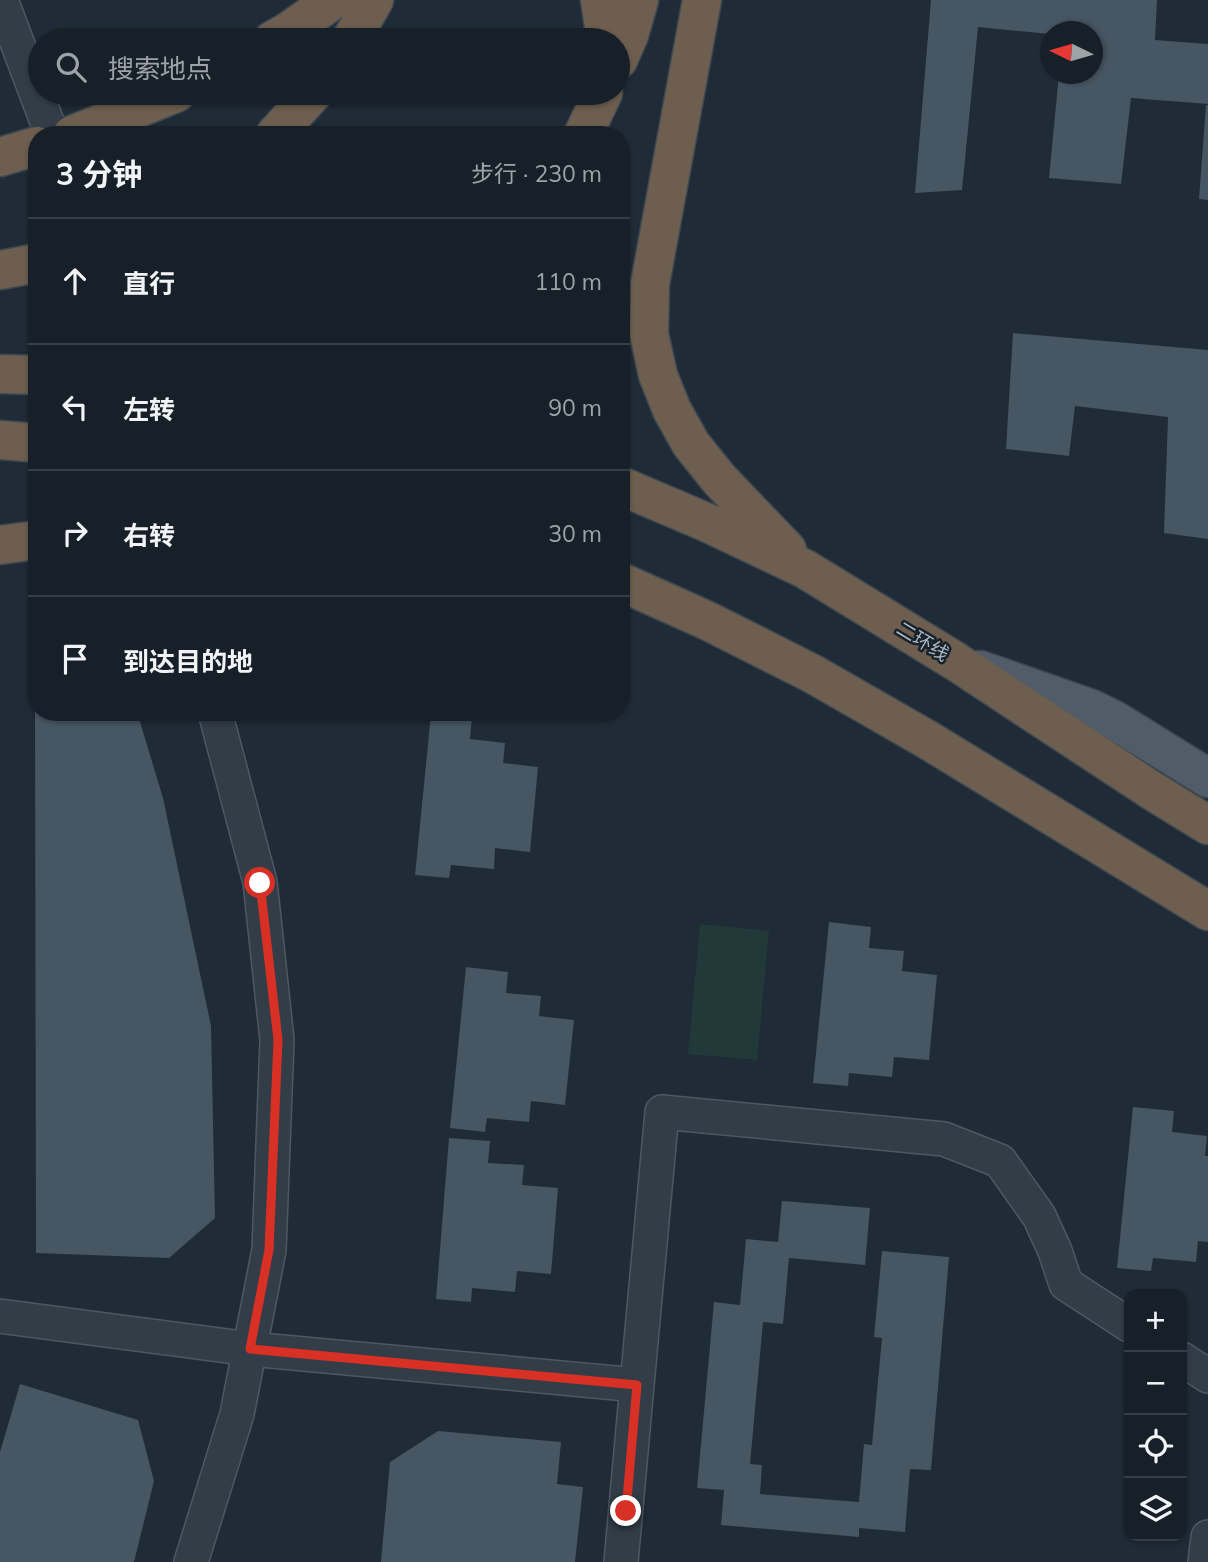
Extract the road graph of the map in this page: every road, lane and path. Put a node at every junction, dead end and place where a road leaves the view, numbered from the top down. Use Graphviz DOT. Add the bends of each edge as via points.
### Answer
graph roads {
  1 [pos="1,0"];
  2 [pos="333,0"];
  3 [pos="374,0"];
  4 [pos="600,0"];
  5 [pos="639,0"];
  6 [pos="702,0"];
  7 [pos="293,28"];
  8 [pos="358,28"];
  9 [pos="604,28"];
  10 [pos="630,32"];
  11 [pos="28,71"];
  12 [pos="41,105"];
  13 [pos="146,105"];
  14 [pos="302,105"];
  15 [pos="597,105"];
  16 [pos="612,105"];
  17 [pos="49,126"];
  18 [pos="94,126"];
  19 [pos="283,126"];
  20 [pos="587,126"];
  21 [pos="613,126"];
  22 [pos="28,149"];
  23 [pos="0,157"];
  24 [pos="28,265"];
  25 [pos="0,270"];
  26 [pos="0,374"];
  27 [pos="28,375"];
  28 [pos="0,440"];
  29 [pos="28,442"];
  30 [pos="630,490"];
  31 [pos="28,526"];
  32 [pos="0,528"];
  33 [pos="28,542"];
  34 [pos="0,545"];
  35 [pos="806,569"];
  36 [pos="630,586"];
  37 [pos="955,661"];
  38 [pos="217,721"];
  39 [pos="1208,778"];
  40 [pos="1208,825"];
  41 [pos="1199,907"];
  42 [pos="0,1316"];
  43 [pos="1124,1322"];
  44 [pos="250,1349"];
  45 [pos="1187,1362"];
  46 [pos="1208,1376"];
  47 [pos="637,1385"];
  48 [pos="1208,1537"];
  49 [pos="191,1562"];
  50 [pos="621,1562"];
  51 [pos="1205,1562"];
  1 -- 11 [label="street"];
  2 -- 7 [label="highway"];
  3 -- 8 [label="highway"];
  4 -- 9 [label="highway"];
  5 -- 10 [label="highway"];
  6 -- 35 [label="highway" via="650,284 649,334 658,375 691,444"];
  12 -- 17 [label="street"];
  13 -- 18 [label="highway"];
  14 -- 19 [label="highway"];
  15 -- 20 [label="highway"];
  16 -- 21 [label="highway"];
  22 -- 23 [label="highway"];
  24 -- 25 [label="highway"];
  26 -- 27 [label="highway"];
  28 -- 29 [label="highway"];
  30 -- 35 [label="highway, 二环线"];
  31 -- 32 [label="highway"];
  33 -- 34 [label="highway"];
  35 -- 37 [label="highway, 二环线"];
  36 -- 41 [label="highway" via="813,674"];
  37 -- 39 [label="main road" via="1092,709"];
  37 -- 40 [label="highway, 二环线"];
  38 -- 44 [label="street" via="260,883 278,1040 269,1250"];
  42 -- 44 [label="street"];
  43 -- 47 [label="street" via="1066,1284 1040,1216 1000,1161 944,1139 662,1112"];
  44 -- 47 [label="street"];
  44 -- 49 [label="street" via="237,1414"];
  45 -- 46 [label="street"];
  47 -- 50 [label="street"];
  48 -- 51 [label="street"];
}
